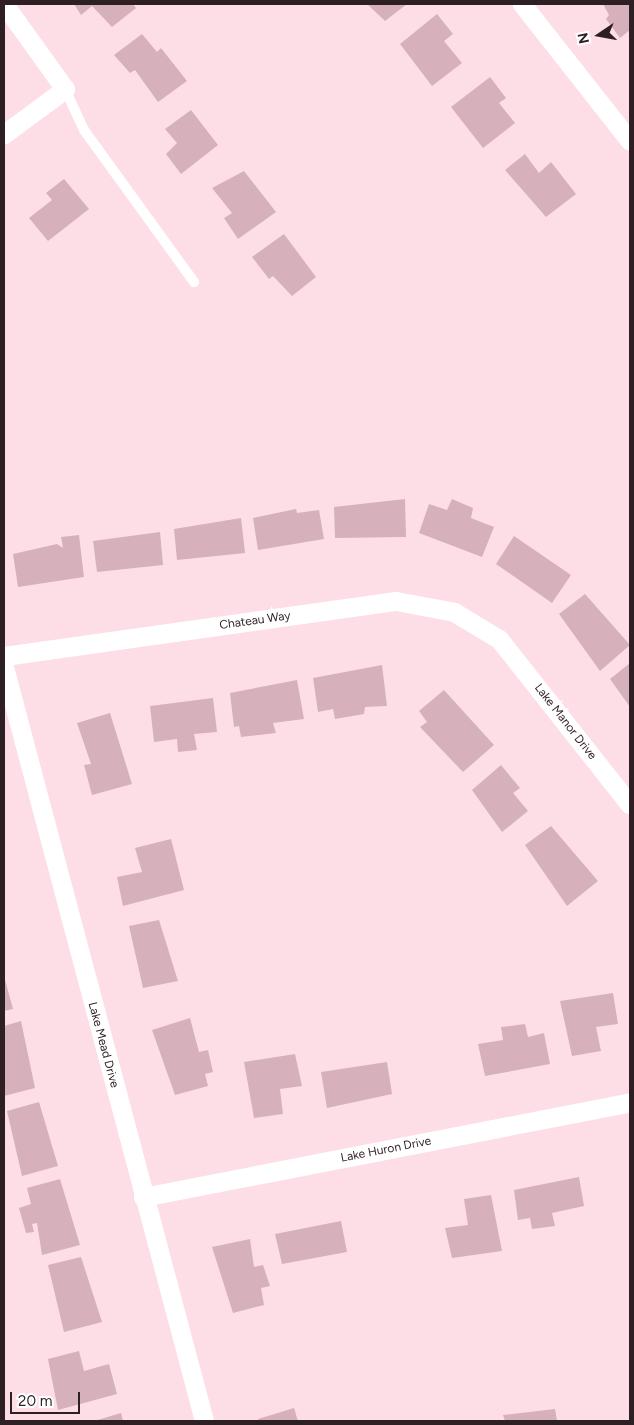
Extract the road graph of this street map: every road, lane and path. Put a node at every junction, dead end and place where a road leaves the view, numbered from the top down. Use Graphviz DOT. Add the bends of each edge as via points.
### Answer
graph roads {
  1 [pos="4,4"];
  2 [pos="522,4"];
  3 [pos="65,89"];
  4 [pos="4,134"];
  5 [pos="630,141"];
  6 [pos="194,282"];
  7 [pos="499,639"];
  8 [pos="4,656"];
  9 [pos="4,668"];
  10 [pos="630,806"];
  11 [pos="630,1102"];
  12 [pos="143,1197"];
  13 [pos="204,1421"];
  1 -- 3 [label="street"];
  2 -- 5 [label="street"];
  3 -- 4 [label="street"];
  3 -- 6 [label="lane" via="84,130"];
  7 -- 8 [label="street, Chateau Way" via="454,612 396,601"];
  7 -- 10 [label="street, Lake Manor Drive"];
  9 -- 12 [label="street, Lake Mead Drive"];
  11 -- 12 [label="street, Lake Huron Drive"];
  12 -- 13 [label="street, Lake Mead Drive"];
}
